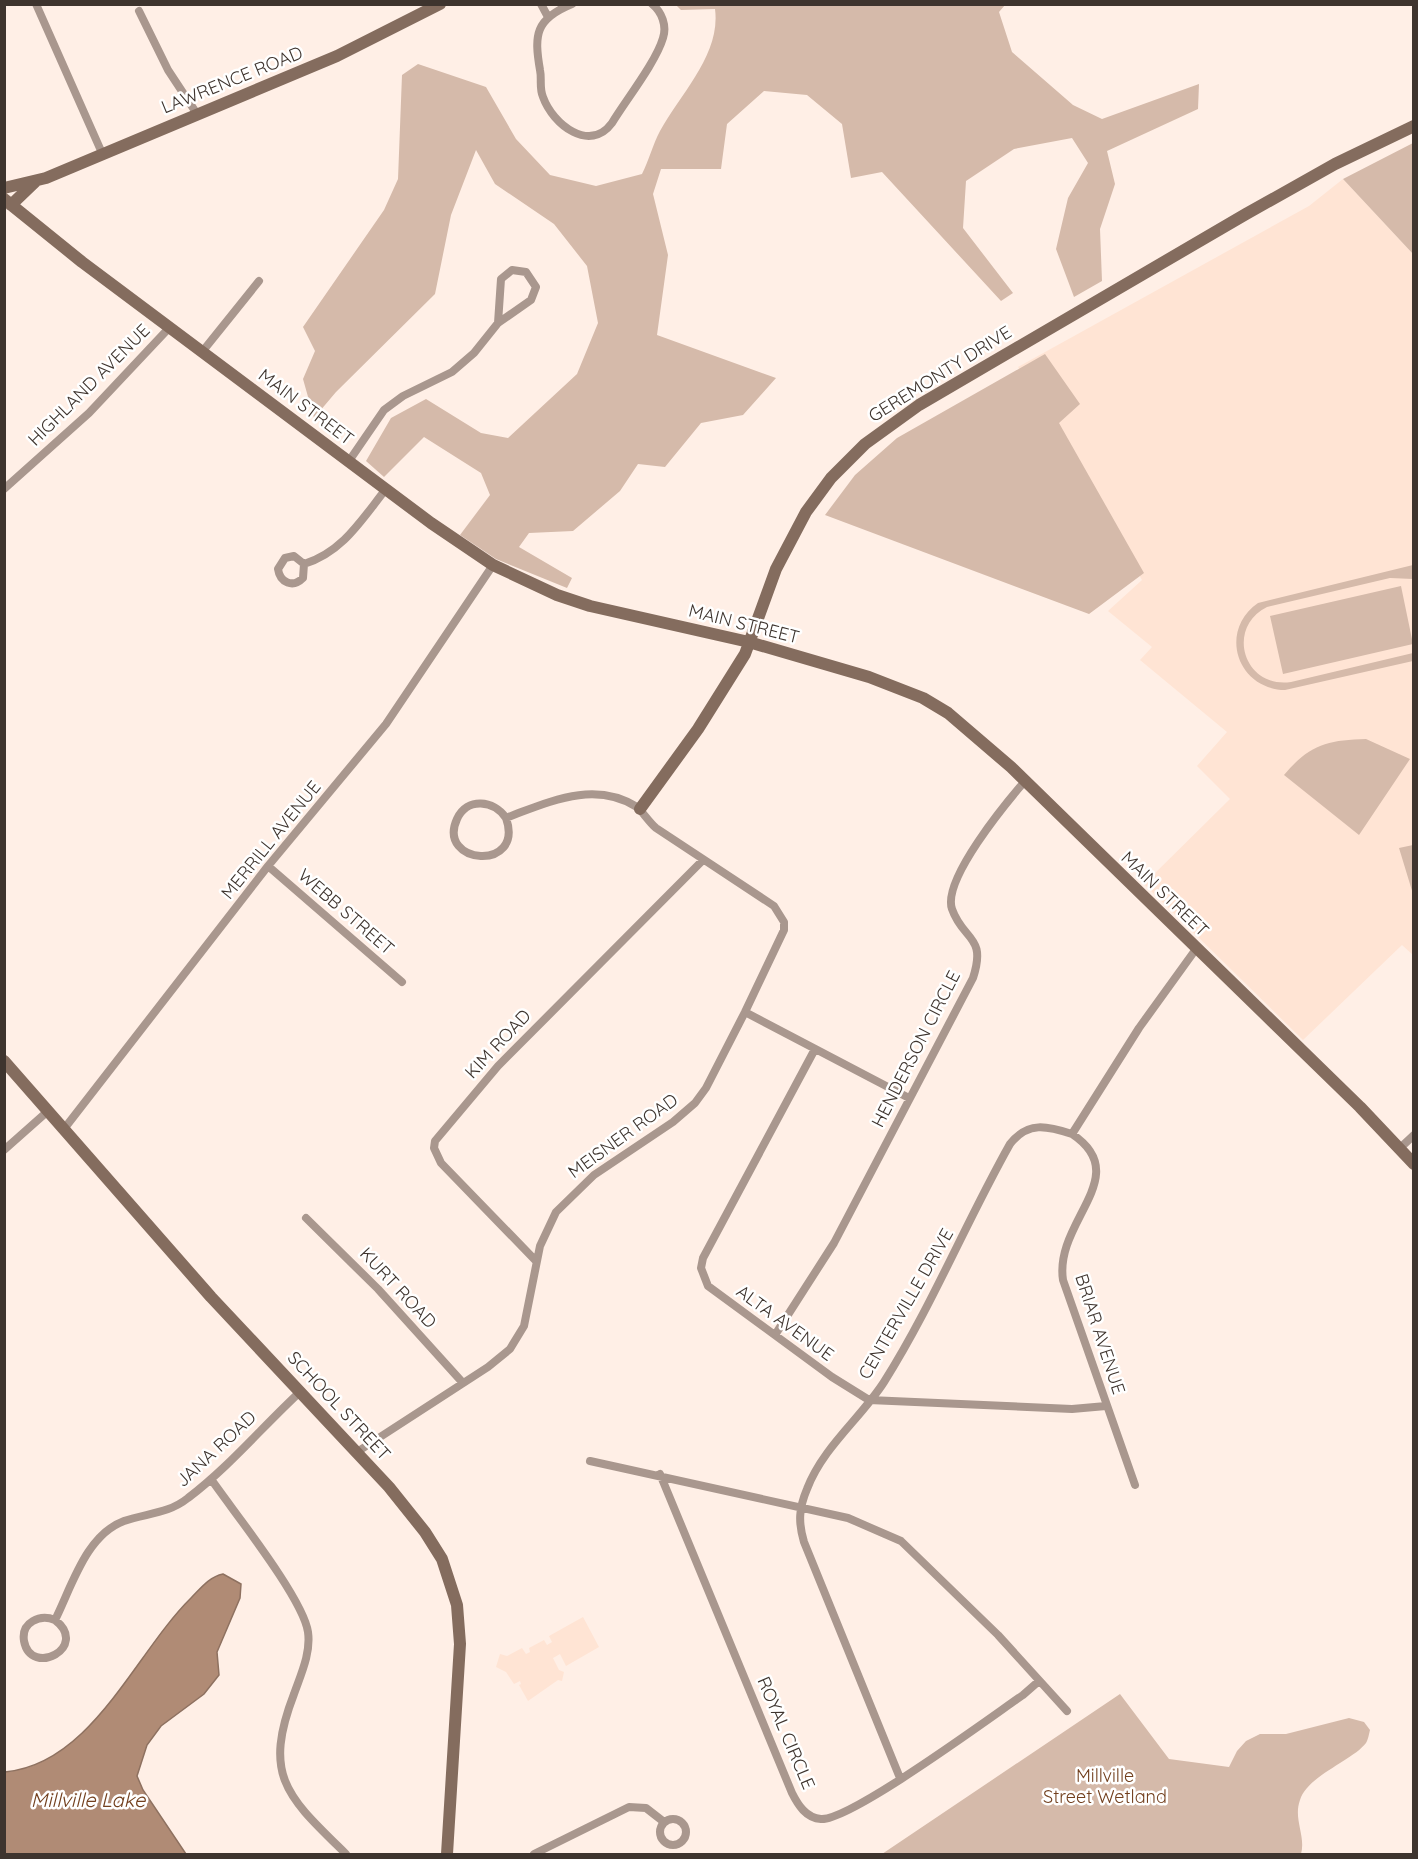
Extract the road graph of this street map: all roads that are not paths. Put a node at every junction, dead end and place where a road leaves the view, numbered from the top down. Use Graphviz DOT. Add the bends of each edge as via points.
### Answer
graph roads {
  1 [pos="36,4"];
  2 [pos="440,4"];
  3 [pos="541,4"];
  4 [pos="572,4"];
  5 [pos="652,4"];
  6 [pos="139,11"];
  7 [pos="548,17"];
  8 [pos="197,114"];
  9 [pos="1413,126"];
  10 [pos="102,153"];
  11 [pos="34,182"];
  12 [pos="4,189"];
  13 [pos="8,202"];
  14 [pos="259,281"];
  15 [pos="498,323"];
  16 [pos="170,328"];
  17 [pos="202,352"];
  18 [pos="349,461"];
  19 [pos="4,489"];
  20 [pos="386,489"];
  21 [pos="304,564"];
  22 [pos="493,565"];
  23 [pos="749,642"];
  24 [pos="1025,781"];
  25 [pos="640,809"];
  26 [pos="506,818"];
  27 [pos="703,860"];
  28 [pos="268,866"];
  29 [pos="1196,949"];
  30 [pos="402,982"];
  31 [pos="745,1012"];
  32 [pos="815,1049"];
  33 [pos="4,1061"];
  34 [pos="909,1098"];
  35 [pos="48,1111"];
  36 [pos="64,1130"];
  37 [pos="1072,1134"];
  38 [pos="1413,1135"];
  39 [pos="1399,1149"];
  40 [pos="4,1150"];
  41 [pos="1413,1164"];
  42 [pos="306,1218"];
  43 [pos="536,1261"];
  44 [pos="775,1335"];
  45 [pos="463,1383"];
  46 [pos="301,1391"];
  47 [pos="869,1400"];
  48 [pos="1106,1406"];
  49 [pos="357,1452"];
  50 [pos="590,1461"];
  51 [pos="660,1474"];
  52 [pos="211,1479"];
  53 [pos="1135,1485"];
  54 [pos="800,1507"];
  55 [pos="55,1620"];
  56 [pos="1039,1681"];
  57 [pos="1067,1711"];
  58 [pos="900,1778"];
  59 [pos="664,1822"];
  60 [pos="346,1854"];
  61 [pos="447,1854"];
  62 [pos="534,1854"];
  1 -- 10 [label="street"];
  2 -- 8 [label="street, LAWRENCE ROAD" via="337,56"];
  3 -- 7 [label="street"];
  4 -- 7 [label="street"];
  5 -- 7 [label="street" via="664,25 661,44 612,123 591,138 561,124 543,97 536,44 538,32"];
  6 -- 8 [label="street" via="168,70"];
  8 -- 10 [label="street, LAWRENCE ROAD"];
  9 -- 23 [label="street, GEREMONTY DRIVE" via="1246,214 887,426 844,464 806,512 776,569"];
  10 -- 11 [label="street, LAWRENCE ROAD"];
  11 -- 12 [label="street, LAWRENCE ROAD"];
  11 -- 13 [label="street, LAWRENCE ROAD"];
  13 -- 16 [label="street, MAIN STREET"];
  14 -- 17 [label="street"];
  15 -- 15 [label="street" via="501,279 512,270 526,272 535,283 533,297"];
  15 -- 18 [label="street" via="474,353 452,372 384,410"];
  16 -- 17 [label="street, MAIN STREET"];
  16 -- 19 [label="street, HIGHLAND AVENUE" via="89,414"];
  17 -- 18 [label="street, MAIN STREET"];
  18 -- 20 [label="street, MAIN STREET"];
  20 -- 21 [label="street" via="340,546"];
  20 -- 22 [label="street, MAIN STREET"];
  22 -- 23 [label="street, MAIN STREET" via="590,606"];
  22 -- 28 [label="street, MERRILL AVENUE" via="386,724"];
  23 -- 24 [label="street, MAIN STREET" via="869,677 929,702 962,722"];
  23 -- 25 [label="street, GEREMONTY DRIVE" via="698,729"];
  24 -- 29 [label="street, MAIN STREET"];
  24 -- 34 [label="street, HENDERSON CIRCLE" via="979,840 950,890 952,910 975,941 979,960"];
  25 -- 26 [label="street" via="607,795 581,793"];
  25 -- 27 [label="street, MEISNER ROAD" via="645,819"];
  26 -- 26 [label="street" via="507,841 490,856 468,854 456,840 458,817 471,806 494,806"];
  27 -- 31 [label="street, MEISNER ROAD" via="764,898 784,922 782,940"];
  27 -- 43 [label="street, KIM ROAD" via="498,1066 435,1141 441,1162"];
  28 -- 30 [label="street, WEBB STREET"];
  28 -- 36 [label="street, MERRILL AVENUE"];
  29 -- 37 [label="street" via="1144,1021"];
  29 -- 39 [label="street, MAIN STREET"];
  31 -- 32 [label="street"];
  31 -- 43 [label="street, MEISNER ROAD" via="706,1088 694,1103 572,1194 549,1225"];
  32 -- 34 [label="street"];
  32 -- 44 [label="street, ALTA AVENUE" via="711,1241 701,1268 708,1286"];
  33 -- 35 [label="street, SCHOOL STREET"];
  34 -- 44 [label="street, HENDERSON CIRCLE" via="834,1243"];
  35 -- 36 [label="street, SCHOOL STREET"];
  35 -- 40 [label="street"];
  36 -- 46 [label="street, SCHOOL STREET" via="211,1297"];
  37 -- 47 [label="street, CENTERVILLE DRIVE" via="1036,1126 1022,1131 1010,1144 942,1278 883,1384"];
  37 -- 48 [label="street, BRIAR AVENUE" via="1093,1153 1097,1169 1091,1194 1064,1246 1062,1273"];
  38 -- 39 [label="street"];
  39 -- 41 [label="street, MAIN STREET"];
  42 -- 45 [label="street, KURT ROAD" via="378,1289"];
  43 -- 45 [label="street, MEISNER ROAD" via="527,1315 516,1341 503,1356"];
  44 -- 47 [label="street, ALTA AVENUE"];
  45 -- 49 [label="street, MEISNER ROAD"];
  46 -- 49 [label="street, SCHOOL STREET"];
  46 -- 52 [label="street, JANA ROAD"];
  47 -- 48 [label="street, ALTA AVENUE" via="1072,1409"];
  47 -- 54 [label="street, CENTERVILLE DRIVE" via="814,1474"];
  48 -- 53 [label="street, BRIAR AVENUE"];
  49 -- 61 [label="street, SCHOOL STREET" via="401,1501 433,1545 448,1574 457,1605 459,1672"];
  50 -- 51 [label="street"];
  51 -- 54 [label="street"];
  51 -- 58 [label="street, ROYAL CIRCLE" via="802,1809 819,1820 838,1816"];
  52 -- 55 [label="street, JANA ROAD" via="171,1509 125,1521 106,1531 92,1545"];
  52 -- 60 [label="street" via="305,1619 307,1654 281,1731 280,1763 294,1800"];
  54 -- 56 [label="street" via="848,1518 901,1541 998,1635"];
  54 -- 58 [label="street, CENTERVILLE DRIVE" via="799,1525 807,1552"];
  55 -- 55 [label="street" via="35,1619 26,1629 25,1642 32,1654 51,1658 62,1649 66,1636"];
  56 -- 57 [label="street"];
  56 -- 58 [label="street, ROYAL CIRCLE"];
  59 -- 62 [label="street" via="646,1808 630,1807"];
}
